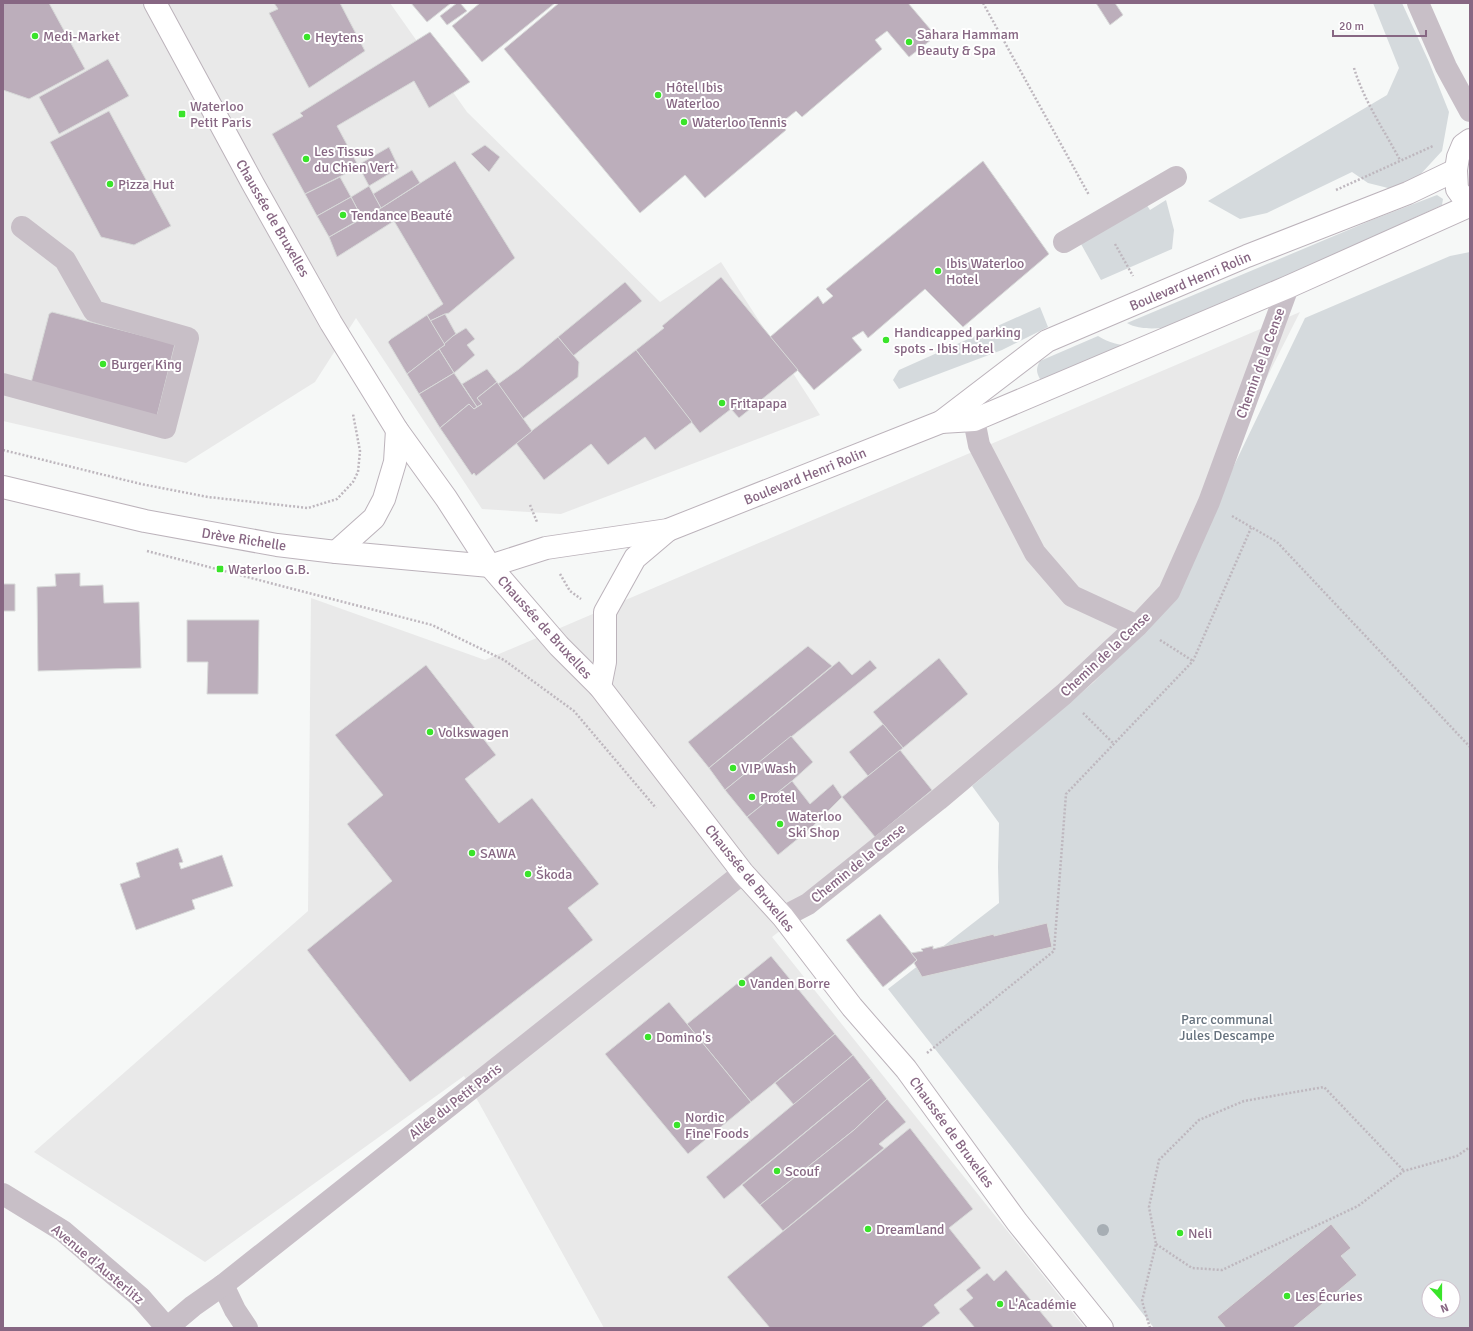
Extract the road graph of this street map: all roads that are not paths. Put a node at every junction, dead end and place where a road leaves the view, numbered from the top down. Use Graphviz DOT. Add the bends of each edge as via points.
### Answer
graph roads {
  1 [pos="155,3"];
  2 [pos="1418,3"];
  3 [pos="1470,111"];
  4 [pos="1470,140"];
  5 [pos="1456,170"];
  6 [pos="1176,177"];
  7 [pos="1470,207"];
  8 [pos="22,228"];
  9 [pos="1064,242"];
  10 [pos="1288,287"];
  11 [pos="3,384"];
  12 [pos="974,420"];
  13 [pos="941,422"];
  14 [pos="397,430"];
  15 [pos="3,487"];
  16 [pos="668,530"];
  17 [pos="336,552"];
  18 [pos="490,566"];
  19 [pos="1137,626"];
  20 [pos="600,687"];
  21 [pos="743,873"];
  22 [pos="782,917"];
  23 [pos="3,1194"];
  24 [pos="222,1285"];
  25 [pos="167,1328"];
  26 [pos="247,1328"];
  27 [pos="1102,1328"];
  1 -- 14 [label="main road, Chaussée de Bruxelles" via="253,184 332,323"];
  2 -- 3 [label="street" via="1446,67"];
  4 -- 5 [label="main road" via="1463,145"];
  5 -- 7 [label="main road" via="1457,188"];
  5 -- 13 [label="main road, Boulevard Henri Rolin" via="1047,341"];
  6 -- 9 [label="street"];
  7 -- 10 [label="main road, Boulevard Henri Rolin"];
  8 -- 11 [label="street" via="65,260 94,311 188,338 165,428"];
  10 -- 12 [label="main road, Boulevard Henri Rolin"];
  10 -- 19 [label="street, Chemin de la Cense" via="1208,502 1169,592"];
  12 -- 13 [label="main road, Boulevard Henri Rolin"];
  12 -- 19 [label="street" via="979,445 1035,553 1072,596"];
  13 -- 16 [label="main road, Boulevard Henri Rolin"];
  14 -- 17 [label="main road" via="395,462 384,499 374,518"];
  14 -- 18 [label="main road, Chaussée de Bruxelles" via="446,498"];
  15 -- 17 [label="main road, Drève Richelle" via="145,521 277,545"];
  16 -- 18 [label="main road, Boulevard Henri Rolin" via="546,548"];
  16 -- 20 [label="main road, Boulevard Henri Rolin" via="635,558 605,612 605,662"];
  17 -- 18 [label="main road, Drève Richelle"];
  18 -- 20 [label="main road, Chaussée de Bruxelles" via="559,646"];
  19 -- 22 [label="street, Chemin de la Cense" via="1064,694 938,800 808,904"];
  20 -- 21 [label="main road, Chaussée de Bruxelles"];
  21 -- 22 [label="main road, Chaussée de Bruxelles"];
  21 -- 24 [label="street, Allée du Petit Paris"];
  22 -- 27 [label="main road, Chaussée de Bruxelles" via="852,1007 906,1069 1017,1222"];
  23 -- 25 [label="street, Avenue d'Austerlitz" via="62,1231 140,1297"];
  24 -- 25 [label="street, Allée du Petit Paris"];
  24 -- 26 [label="street"];
}
